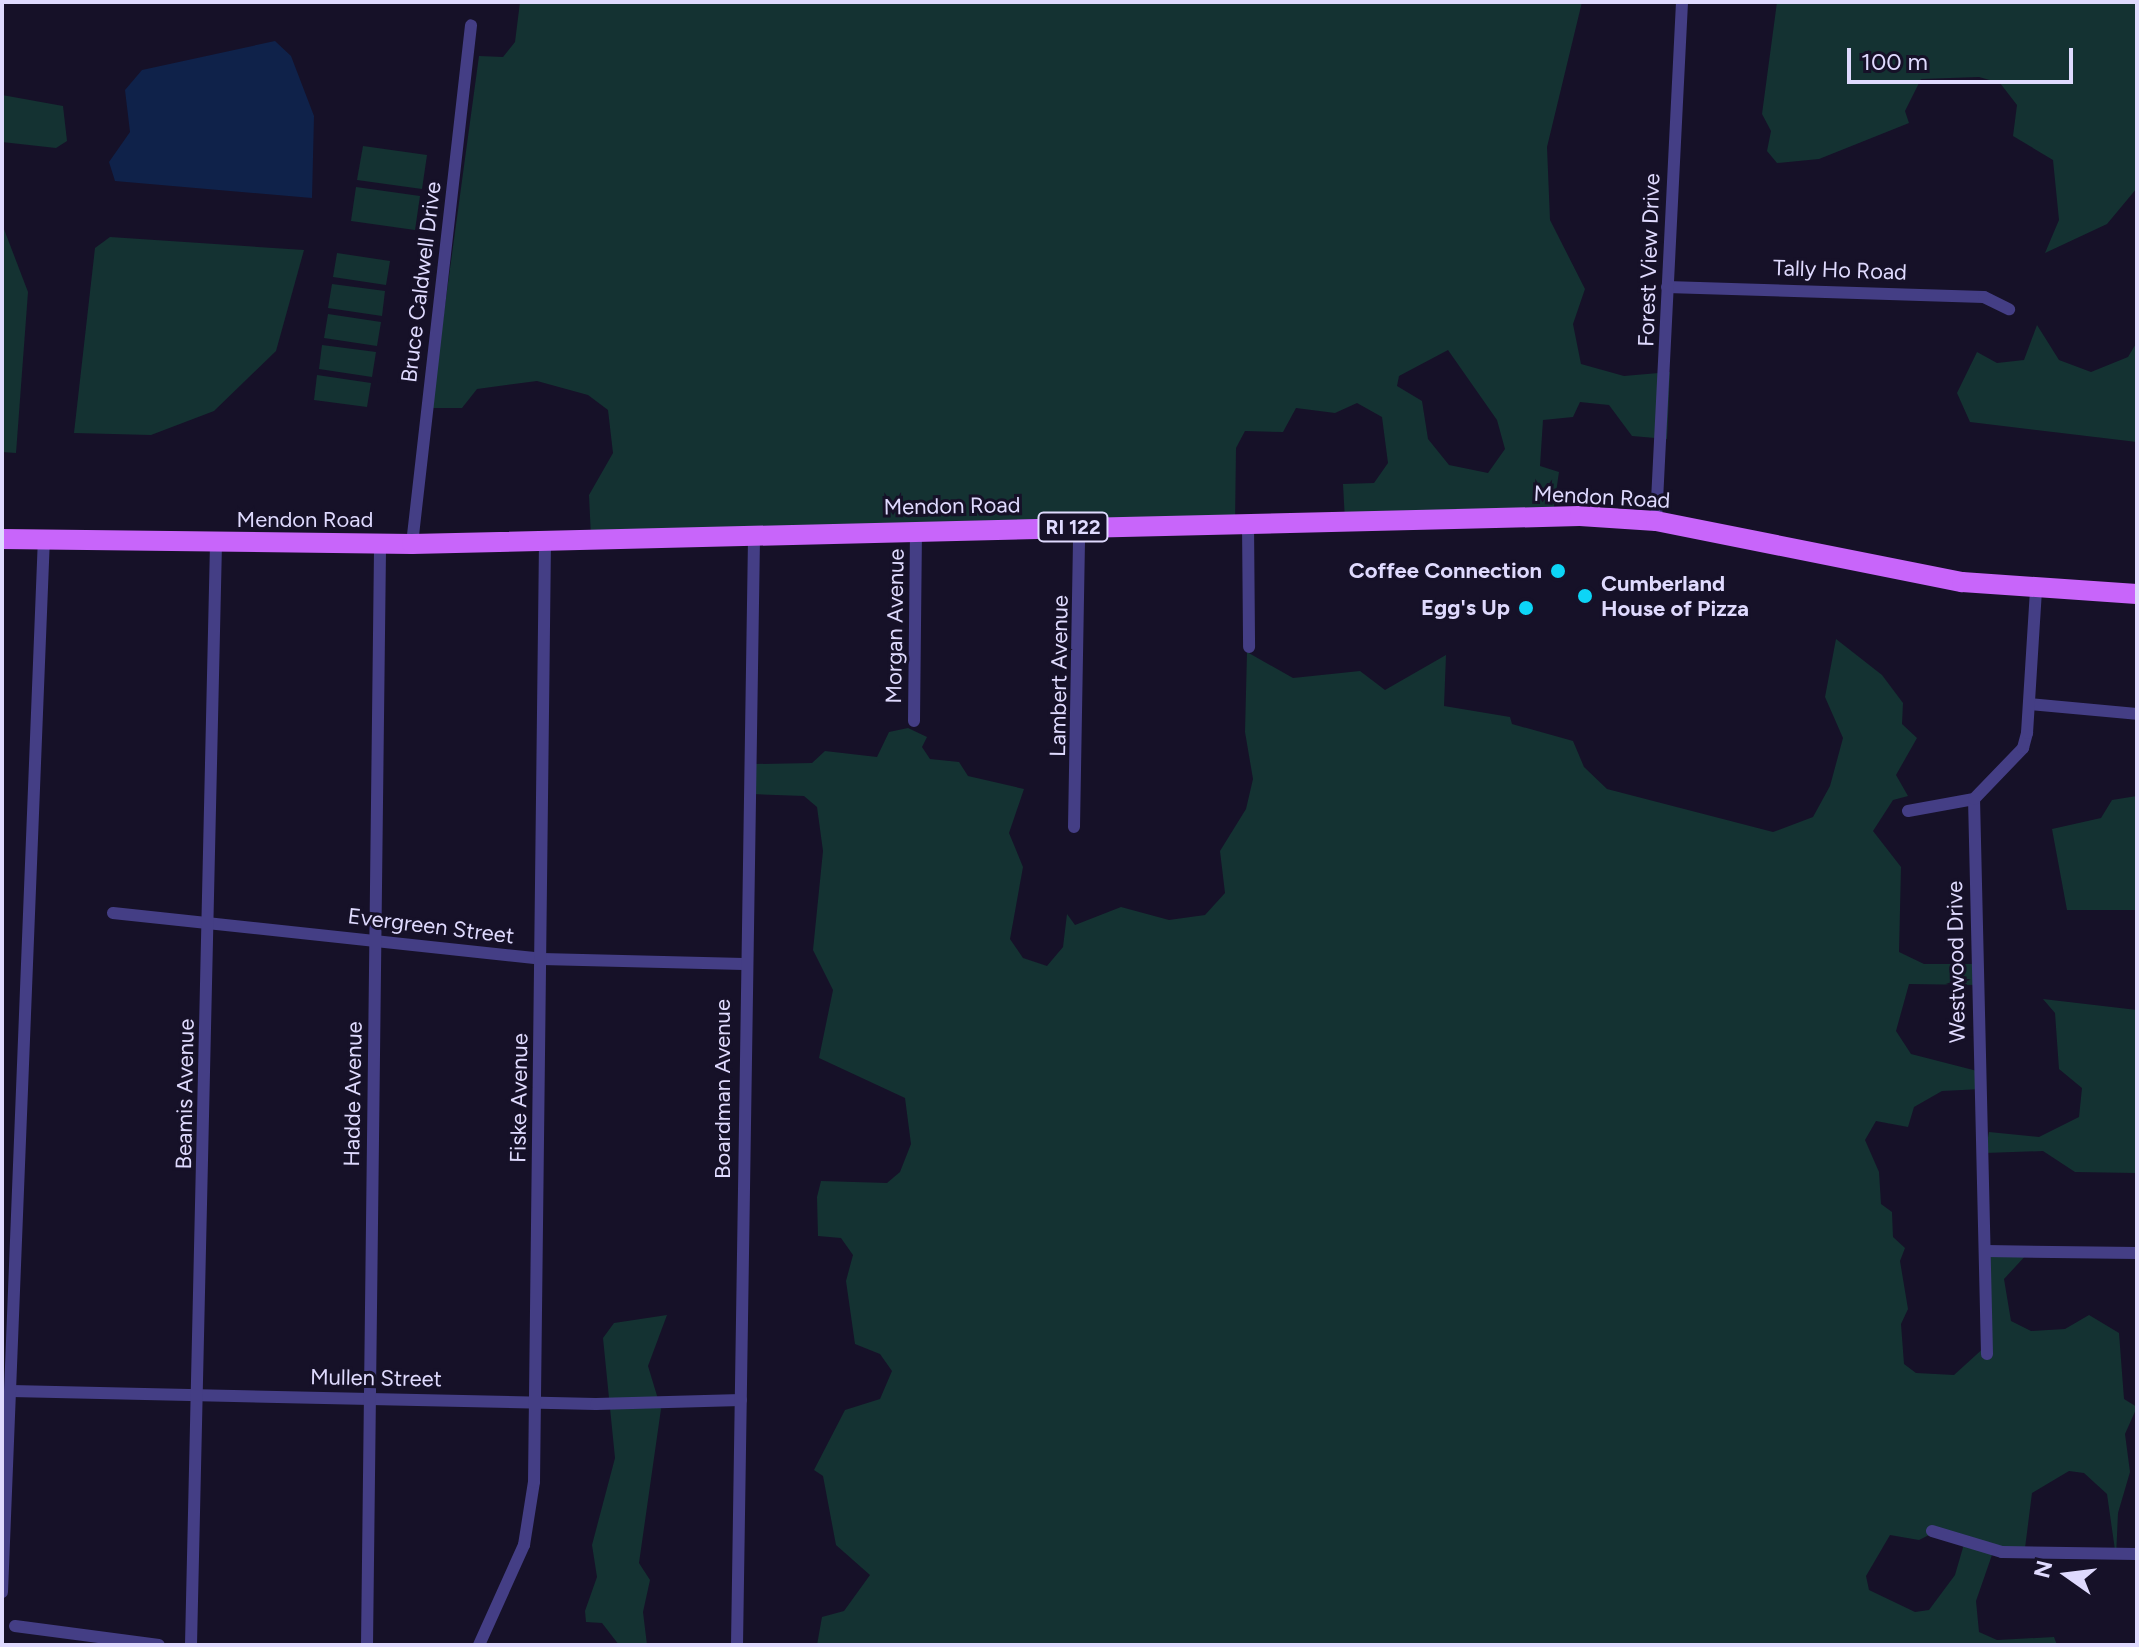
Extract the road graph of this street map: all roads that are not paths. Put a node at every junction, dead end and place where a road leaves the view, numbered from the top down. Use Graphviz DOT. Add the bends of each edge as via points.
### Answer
graph roads {
  1 [pos="1682,2"];
  2 [pos="471,25"];
  3 [pos="1667,287"];
  4 [pos="2009,309"];
  5 [pos="1656,521"];
  6 [pos="1248,523"];
  7 [pos="1079,527"];
  8 [pos="916,531"];
  9 [pos="754,534"];
  10 [pos="44,538"];
  11 [pos="2,539"];
  12 [pos="545,540"];
  13 [pos="380,543"];
  14 [pos="216,544"];
  15 [pos="412,544"];
  16 [pos="2036,590"];
  17 [pos="2137,594"];
  18 [pos="1249,647"];
  19 [pos="2030,704"];
  20 [pos="2137,714"];
  21 [pos="914,721"];
  22 [pos="1974,799"];
  23 [pos="1908,811"];
  24 [pos="1074,827"];
  25 [pos="113,913"];
  26 [pos="208,922"];
  27 [pos="376,938"];
  28 [pos="542,959"];
  29 [pos="744,964"];
  30 [pos="1986,1251"];
  31 [pos="2137,1253"];
  32 [pos="1987,1354"];
  33 [pos="11,1391"];
  34 [pos="198,1396"];
  35 [pos="369,1397"];
  36 [pos="741,1400"];
  37 [pos="533,1402"];
  38 [pos="1932,1531"];
  39 [pos="2137,1554"];
  40 [pos="2,1592"];
  41 [pos="15,1626"];
  42 [pos="159,1645"];
  43 [pos="191,1645"];
  44 [pos="367,1645"];
  45 [pos="479,1645"];
  46 [pos="737,1645"];
  1 -- 3 [label="street, Forest View Drive"];
  2 -- 15 [label="street, Bruce Caldwell Drive"];
  3 -- 4 [label="street, Tally Ho Road" via="1984,297"];
  3 -- 5 [label="street, Forest View Drive"];
  5 -- 6 [label="main road, Mendon Road / RI 122"];
  5 -- 16 [label="main road, Mendon Road / RI 122" via="1856,563"];
  6 -- 7 [label="main road, Mendon Road / RI 122"];
  6 -- 18 [label="street"];
  7 -- 8 [label="main road, Mendon Road / RI 122"];
  7 -- 24 [label="street, Lambert Avenue"];
  8 -- 9 [label="main road, Mendon Road / RI 122"];
  8 -- 21 [label="street, Morgan Avenue"];
  9 -- 12 [label="main road, Mendon Road / RI 122"];
  9 -- 29 [label="street, Boardman Avenue"];
  10 -- 11 [label="main road, Mendon Road / RI 122"];
  10 -- 14 [label="main road, Mendon Road / RI 122"];
  10 -- 33 [label="street"];
  12 -- 15 [label="main road, Mendon Road / RI 122"];
  12 -- 28 [label="street, Fiske Avenue"];
  13 -- 14 [label="main road, Mendon Road / RI 122"];
  13 -- 15 [label="main road, Mendon Road / RI 122"];
  13 -- 27 [label="street, Hadde Avenue"];
  14 -- 26 [label="street, Beamis Avenue"];
  16 -- 17 [label="main road, Mendon Road / RI 122"];
  16 -- 19 [label="street"];
  19 -- 20 [label="street"];
  19 -- 22 [label="street" via="2023,748"];
  22 -- 23 [label="street"];
  22 -- 30 [label="street, Westwood Drive"];
  25 -- 26 [label="street, Evergreen Street"];
  26 -- 27 [label="street, Evergreen Street"];
  26 -- 34 [label="street, Beamis Avenue"];
  27 -- 28 [label="street, Evergreen Street"];
  27 -- 35 [label="street, Hadde Avenue"];
  28 -- 29 [label="street, Evergreen Street"];
  28 -- 37 [label="street, Fiske Avenue"];
  29 -- 36 [label="street, Boardman Avenue"];
  30 -- 31 [label="street"];
  30 -- 32 [label="street, Westwood Drive"];
  33 -- 34 [label="street, Mullen Street"];
  33 -- 40 [label="street"];
  34 -- 35 [label="street, Mullen Street"];
  34 -- 43 [label="street, Beamis Avenue"];
  35 -- 37 [label="street, Mullen Street"];
  35 -- 44 [label="street, Hadde Avenue"];
  36 -- 37 [label="street, Mullen Street"];
  36 -- 46 [label="street, Boardman Avenue"];
  37 -- 45 [label="street, Fiske Avenue" via="530,1522"];
  38 -- 39 [label="street" via="2002,1552"];
  41 -- 42 [label="street"];
}
